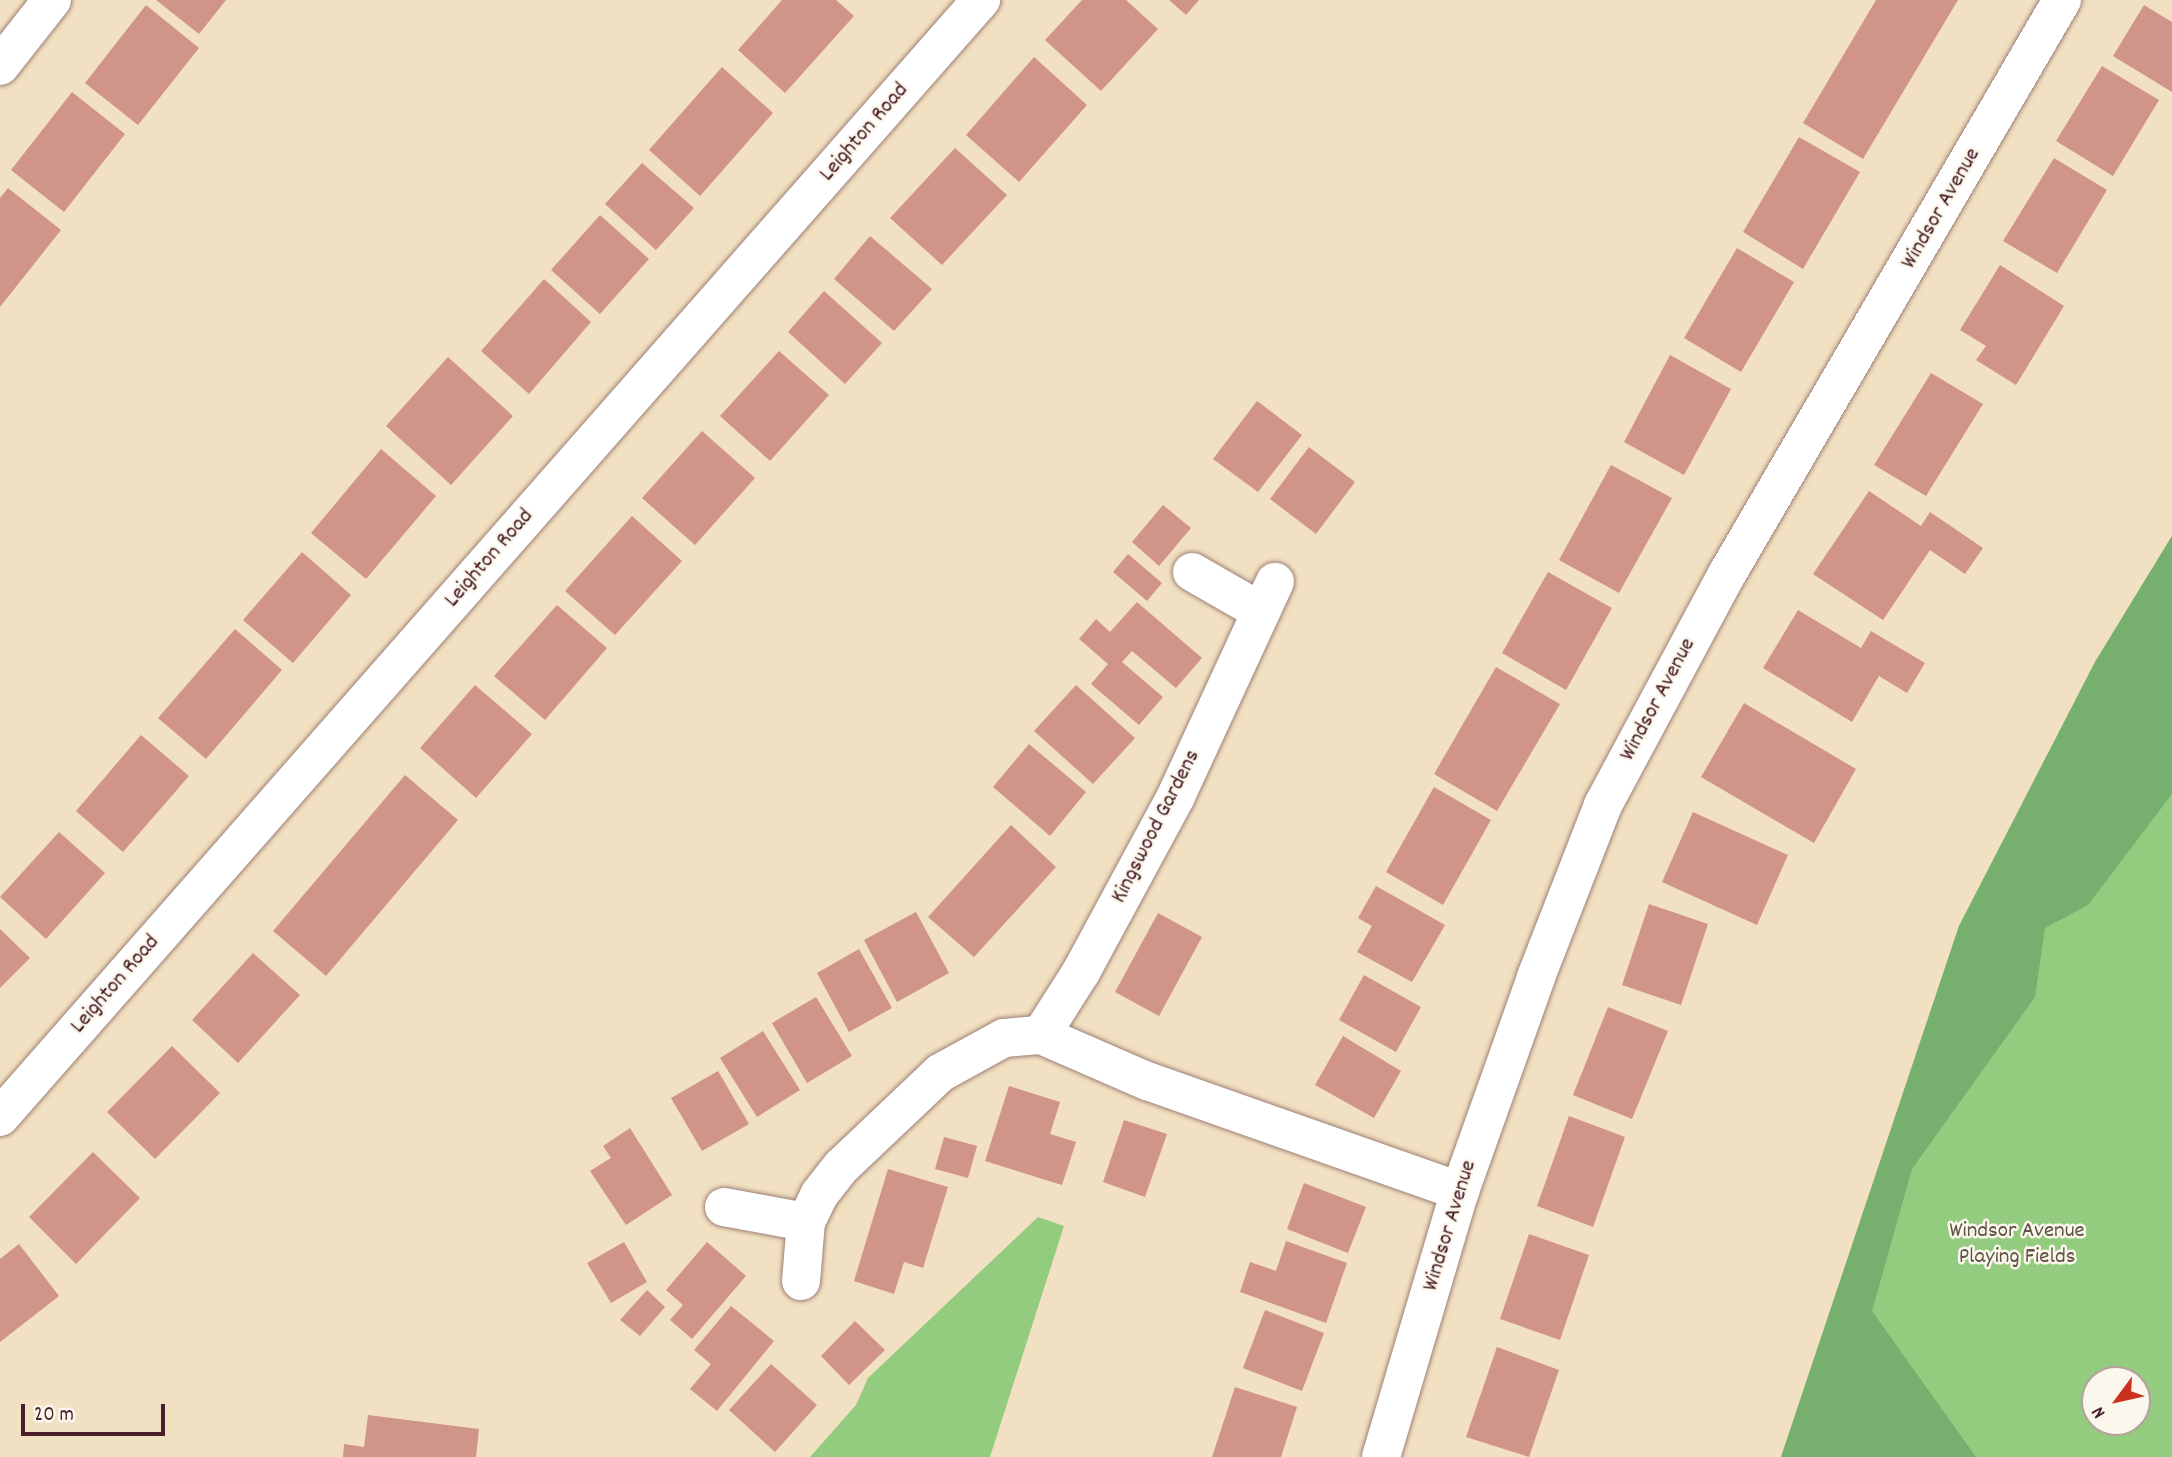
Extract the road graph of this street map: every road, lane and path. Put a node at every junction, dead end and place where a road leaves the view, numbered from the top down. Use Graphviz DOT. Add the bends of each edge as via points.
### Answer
graph roads {
  1 [pos="52,0"];
  2 [pos="981,0"];
  3 [pos="2062,0"];
  4 [pos="0,66"];
  5 [pos="1192,572"];
  6 [pos="1041,1035"];
  7 [pos="0,1117"];
  8 [pos="1460,1191"];
  9 [pos="724,1207"];
  10 [pos="806,1222"];
  11 [pos="802,1281"];
  12 [pos="1381,1457"];
  1 -- 4 [label="street"];
  2 -- 7 [label="street, Leighton Road"];
  3 -- 8 [label="street, Windsor Avenue" via="1727,573 1604,805"];
  5 -- 6 [label="street, Kingswood Gardens" via="1268,596 1177,796 1081,972"];
  6 -- 8 [label="street" via="1147,1081"];
  6 -- 10 [label="street" via="1004,1038 940,1073 841,1167 819,1195"];
  8 -- 12 [label="street, Windsor Avenue"];
  9 -- 10 [label="street"];
  10 -- 11 [label="street"];
}
